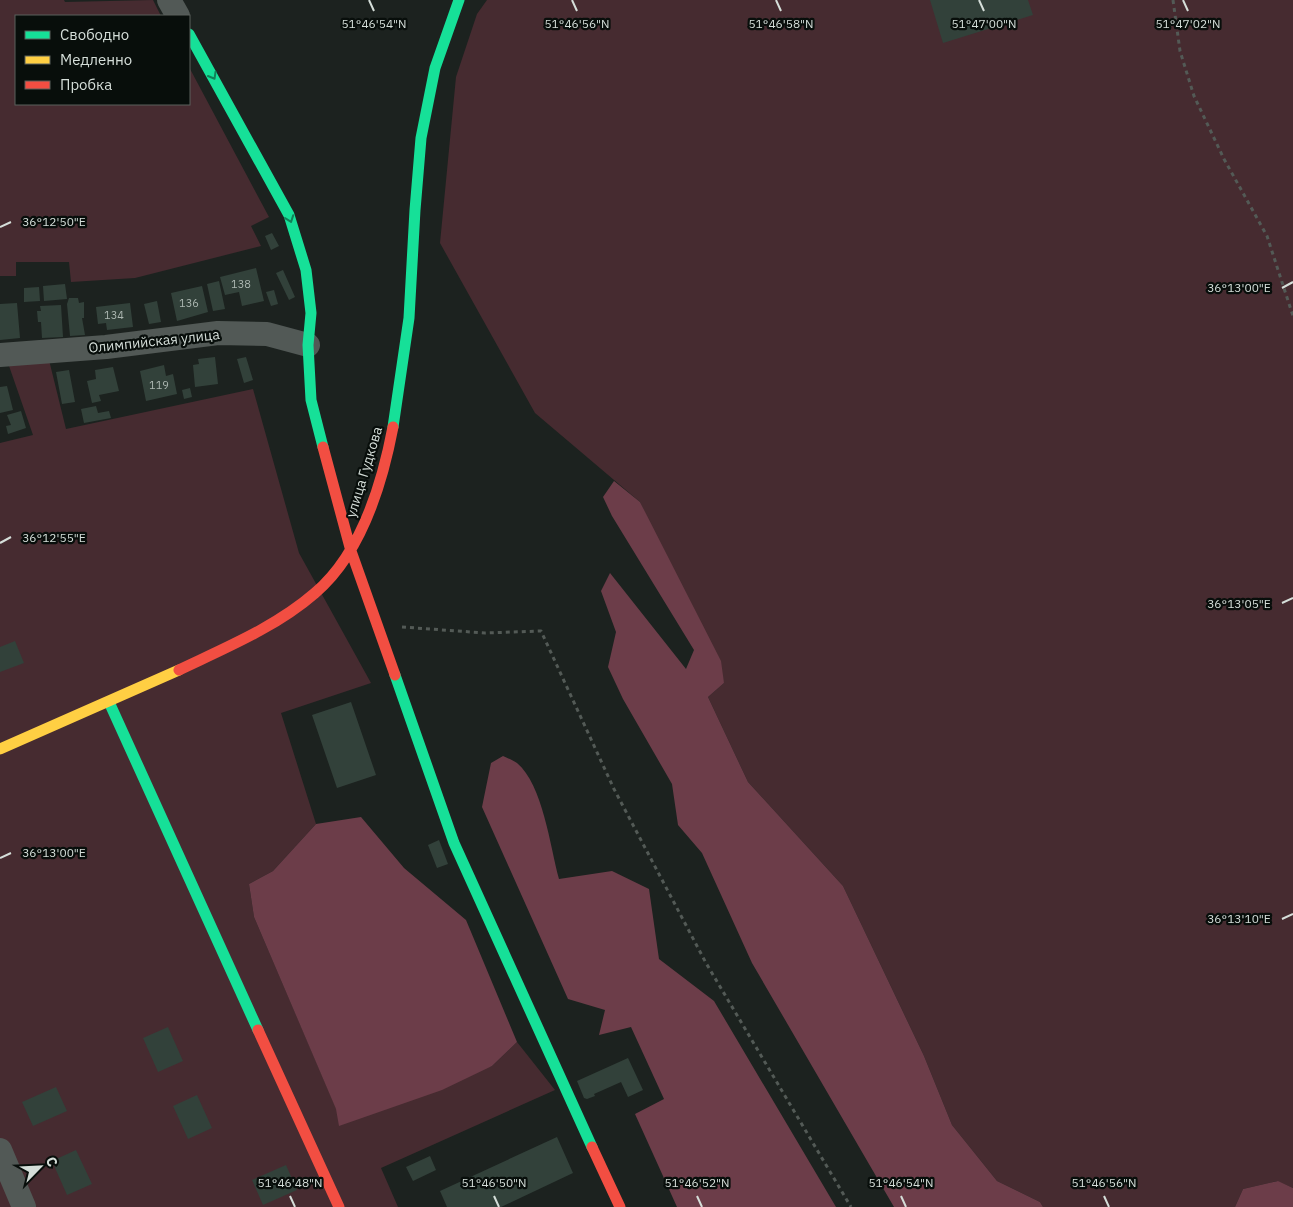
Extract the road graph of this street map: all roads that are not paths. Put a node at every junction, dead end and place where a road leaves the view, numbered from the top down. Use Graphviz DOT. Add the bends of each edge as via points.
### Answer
graph roads {
  1 [pos="169,0"];
  2 [pos="459,0"];
  3 [pos="177,15"];
  4 [pos="190,36"];
  5 [pos="308,345"];
  6 [pos="0,355"];
  7 [pos="351,551"];
  8 [pos="109,702"];
  9 [pos="0,749"];
  10 [pos="0,1150"];
  11 [pos="24,1207"];
  12 [pos="339,1207"];
  13 [pos="620,1207"];
  1 -- 3 [label="street"];
  2 -- 7 [label="street, улица Гудкова" via="443,34 430,84 418,160 410,305 396,417 371,510"];
  4 -- 5 [label="street, one-way" via="289,215 306,270 311,313"];
  5 -- 6 [label="street, Олимпийская улица" via="267,334 218,333 106,347"];
  5 -- 7 [label="street" via="311,400"];
  7 -- 8 [label="street, улица Гудкова" via="325,584 286,614 196,662"];
  7 -- 13 [label="street" via="454,843"];
  8 -- 9 [label="street, улица Гудкова"];
  8 -- 12 [label="street"];
  10 -- 11 [label="street"];
}
